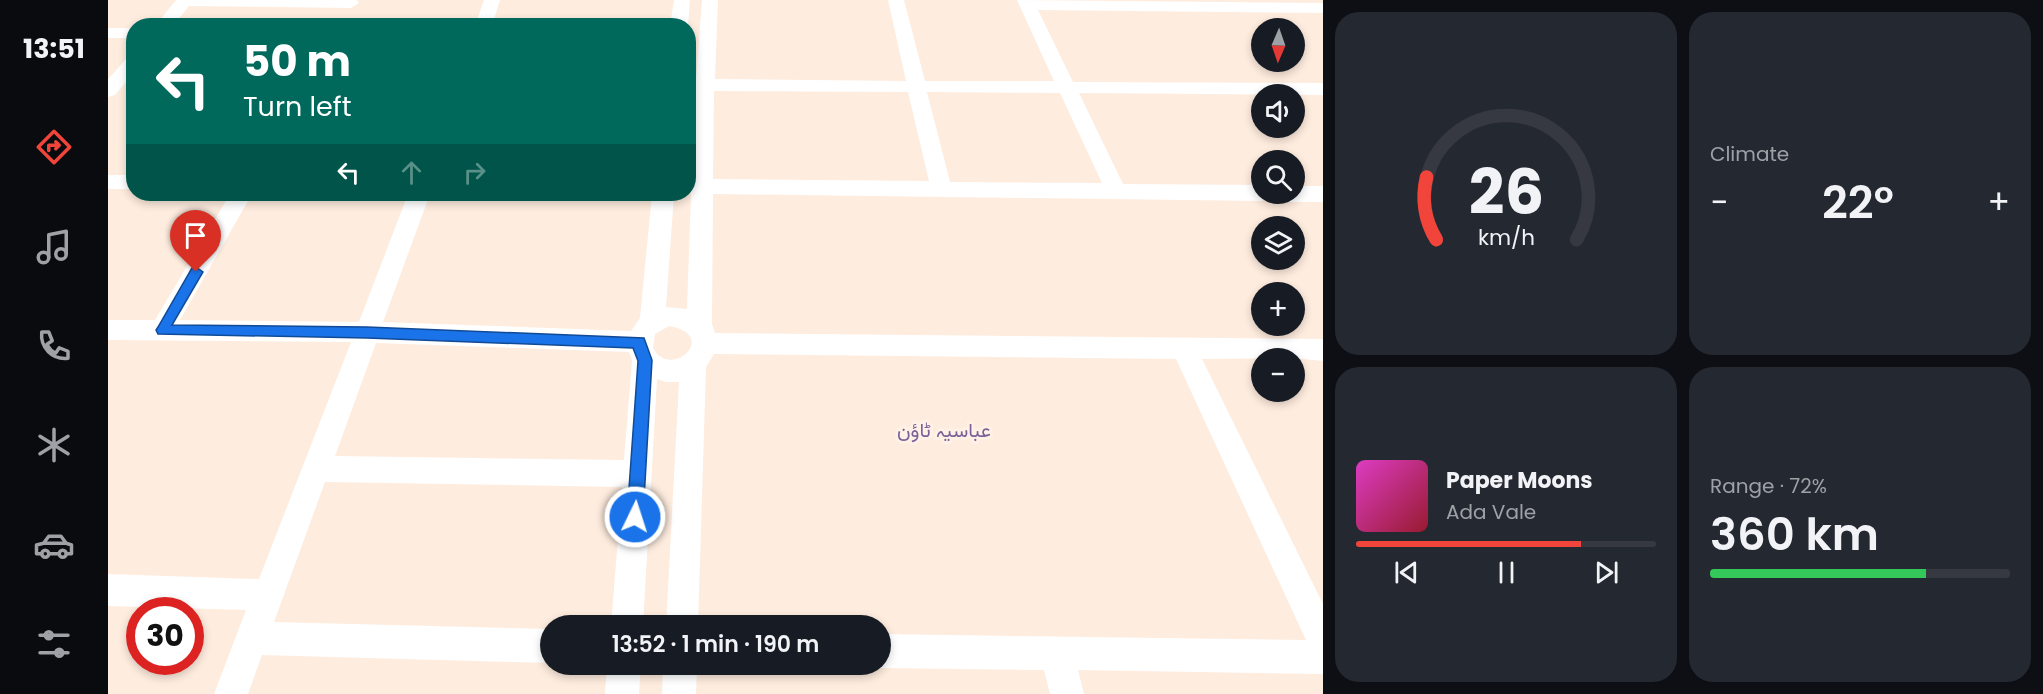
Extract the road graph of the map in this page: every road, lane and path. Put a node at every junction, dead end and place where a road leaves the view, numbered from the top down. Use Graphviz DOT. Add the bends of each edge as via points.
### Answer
graph roads {
  1 [pos="492,0"];
  2 [pos="682,0"];
  3 [pos="710,0"];
  4 [pos="896,0"];
  5 [pos="185,1"];
  6 [pos="352,1"];
  7 [pos="1026,3"];
  8 [pos="1323,8"];
  9 [pos="170,18"];
  10 [pos="341,18"];
  11 [pos="486,18"];
  12 [pos="680,18"];
  13 [pos="108,33"];
  14 [pos="126,33"];
  15 [pos="126,72"];
  16 [pos="705,85"];
  17 [pos="917,87"];
  18 [pos="1065,88"];
  19 [pos="1323,90"];
  20 [pos="108,92"];
  21 [pos="108,182"];
  22 [pos="126,182"];
  23 [pos="702,186"];
  24 [pos="940,189"];
  25 [pos="1116,191"];
  26 [pos="1251,193"];
  27 [pos="1305,194"];
  28 [pos="1323,194"];
  29 [pos="238,201"];
  30 [pos="417,201"];
  31 [pos="662,201"];
  32 [pos="108,330"];
  33 [pos="162,330"];
  34 [pos="367,332"];
  35 [pos="646,342"];
  36 [pos="699,344"];
  37 [pos="1184,349"];
  38 [pos="1323,350"];
  39 [pos="317,469"];
  40 [pos="638,474"];
  41 [pos="108,590"];
  42 [pos="269,595"];
  43 [pos="628,615"];
  44 [pos="683,615"];
  45 [pos="252,638"];
  46 [pos="1323,639"];
  47 [pos="540,646"];
  48 [pos="891,651"];
  49 [pos="1057,653"];
  50 [pos="1323,657"];
  51 [pos="623,675"];
  52 [pos="680,675"];
  53 [pos="231,694"];
  54 [pos="622,694"];
  55 [pos="679,694"];
  56 [pos="1067,694"];
  1 -- 11 [label="street"];
  2 -- 12 [label="street"];
  3 -- 16 [label="street"];
  4 -- 17 [label="street"];
  5 -- 6 [label="street"];
  5 -- 9 [label="street"];
  6 -- 10 [label="street"];
  7 -- 8 [label="street"];
  7 -- 18 [label="street"];
  13 -- 14 [label="street"];
  15 -- 20 [label="street"];
  16 -- 17 [label="street"];
  16 -- 23 [label="street"];
  17 -- 18 [label="street"];
  17 -- 24 [label="street"];
  18 -- 19 [label="street"];
  18 -- 25 [label="street"];
  21 -- 22 [label="street"];
  23 -- 24 [label="street"];
  23 -- 36 [label="street"];
  24 -- 25 [label="street"];
  25 -- 26 [label="street"];
  27 -- 28 [label="street"];
  29 -- 33 [label="street"];
  30 -- 34 [label="street"];
  31 -- 35 [label="street"];
  32 -- 33 [label="street"];
  33 -- 34 [label="street"];
  34 -- 35 [label="street"];
  34 -- 39 [label="street"];
  35 -- 36 [label="street" via="668,316 680,316"];
  35 -- 36 [label="street" via="654,367 674,371"];
  35 -- 40 [label="street"];
  36 -- 37 [label="street"];
  36 -- 44 [label="street"];
  37 -- 38 [label="street"];
  37 -- 46 [label="street"];
  39 -- 40 [label="street"];
  39 -- 42 [label="street"];
  40 -- 43 [label="street"];
  41 -- 42 [label="street"];
  42 -- 45 [label="street"];
  45 -- 47 [label="street"];
  45 -- 53 [label="street"];
  48 -- 49 [label="street"];
  49 -- 50 [label="street"];
  49 -- 56 [label="street"];
  51 -- 54 [label="street"];
  52 -- 55 [label="street"];
}
